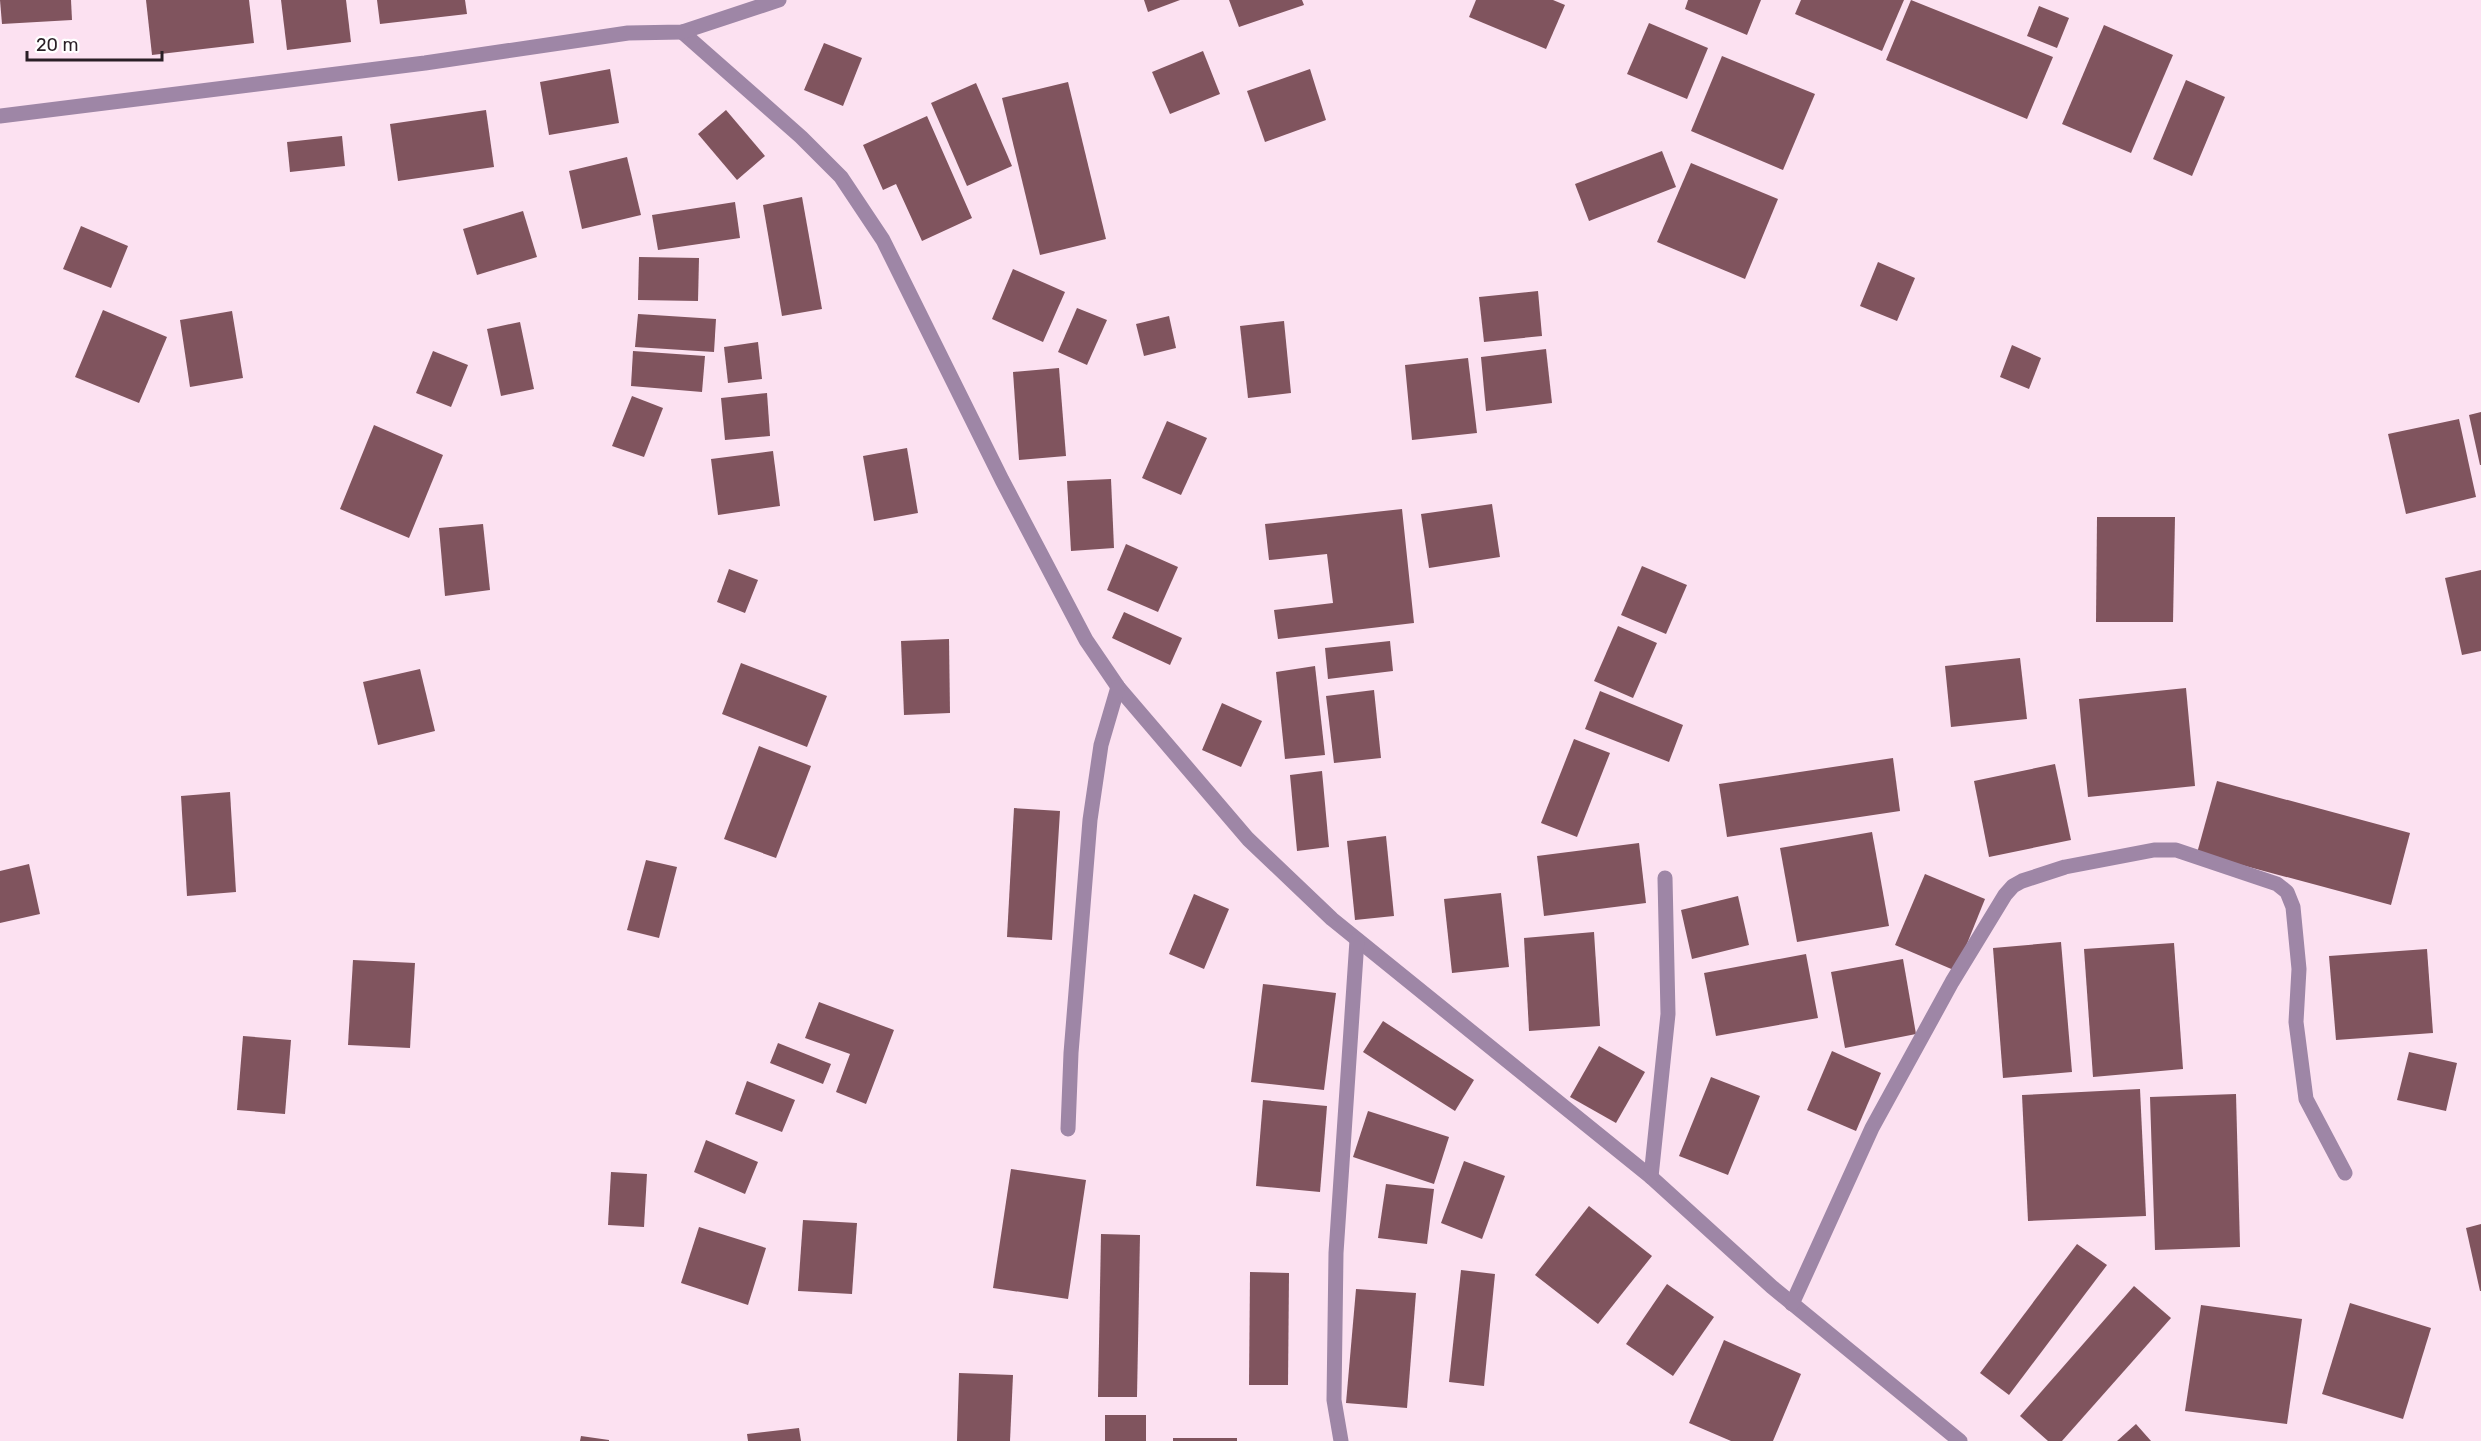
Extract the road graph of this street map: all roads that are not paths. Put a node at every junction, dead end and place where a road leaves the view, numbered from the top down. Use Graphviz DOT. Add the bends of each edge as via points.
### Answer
graph roads {
  1 [pos="779,0"];
  2 [pos="682,32"];
  3 [pos="0,116"];
  4 [pos="1118,687"];
  5 [pos="1665,878"];
  6 [pos="1358,940"];
  7 [pos="1068,1129"];
  8 [pos="2345,1173"];
  9 [pos="1652,1177"];
  10 [pos="1792,1304"];
  11 [pos="1341,1441"];
  12 [pos="1960,1441"];
  1 -- 2 [label="street"];
  2 -- 3 [label="street" via="628,33 425,63"];
  2 -- 4 [label="street" via="841,177 883,240 1086,640"];
  4 -- 6 [label="street" via="1248,839"];
  4 -- 7 [label="street" via="1101,745 1090,820"];
  5 -- 9 [label="street" via="1668,1014"];
  6 -- 9 [label="street"];
  6 -- 11 [label="street" via="1336,1253 1334,1400"];
  8 -- 10 [label="street" via="2306,1099 2296,1022 2299,969 2293,907 2287,892 2277,885 2176,850 2154,850 2066,867 2022,881 2005,895 1872,1128"];
  9 -- 10 [label="street"];
  10 -- 12 [label="street"];
}
